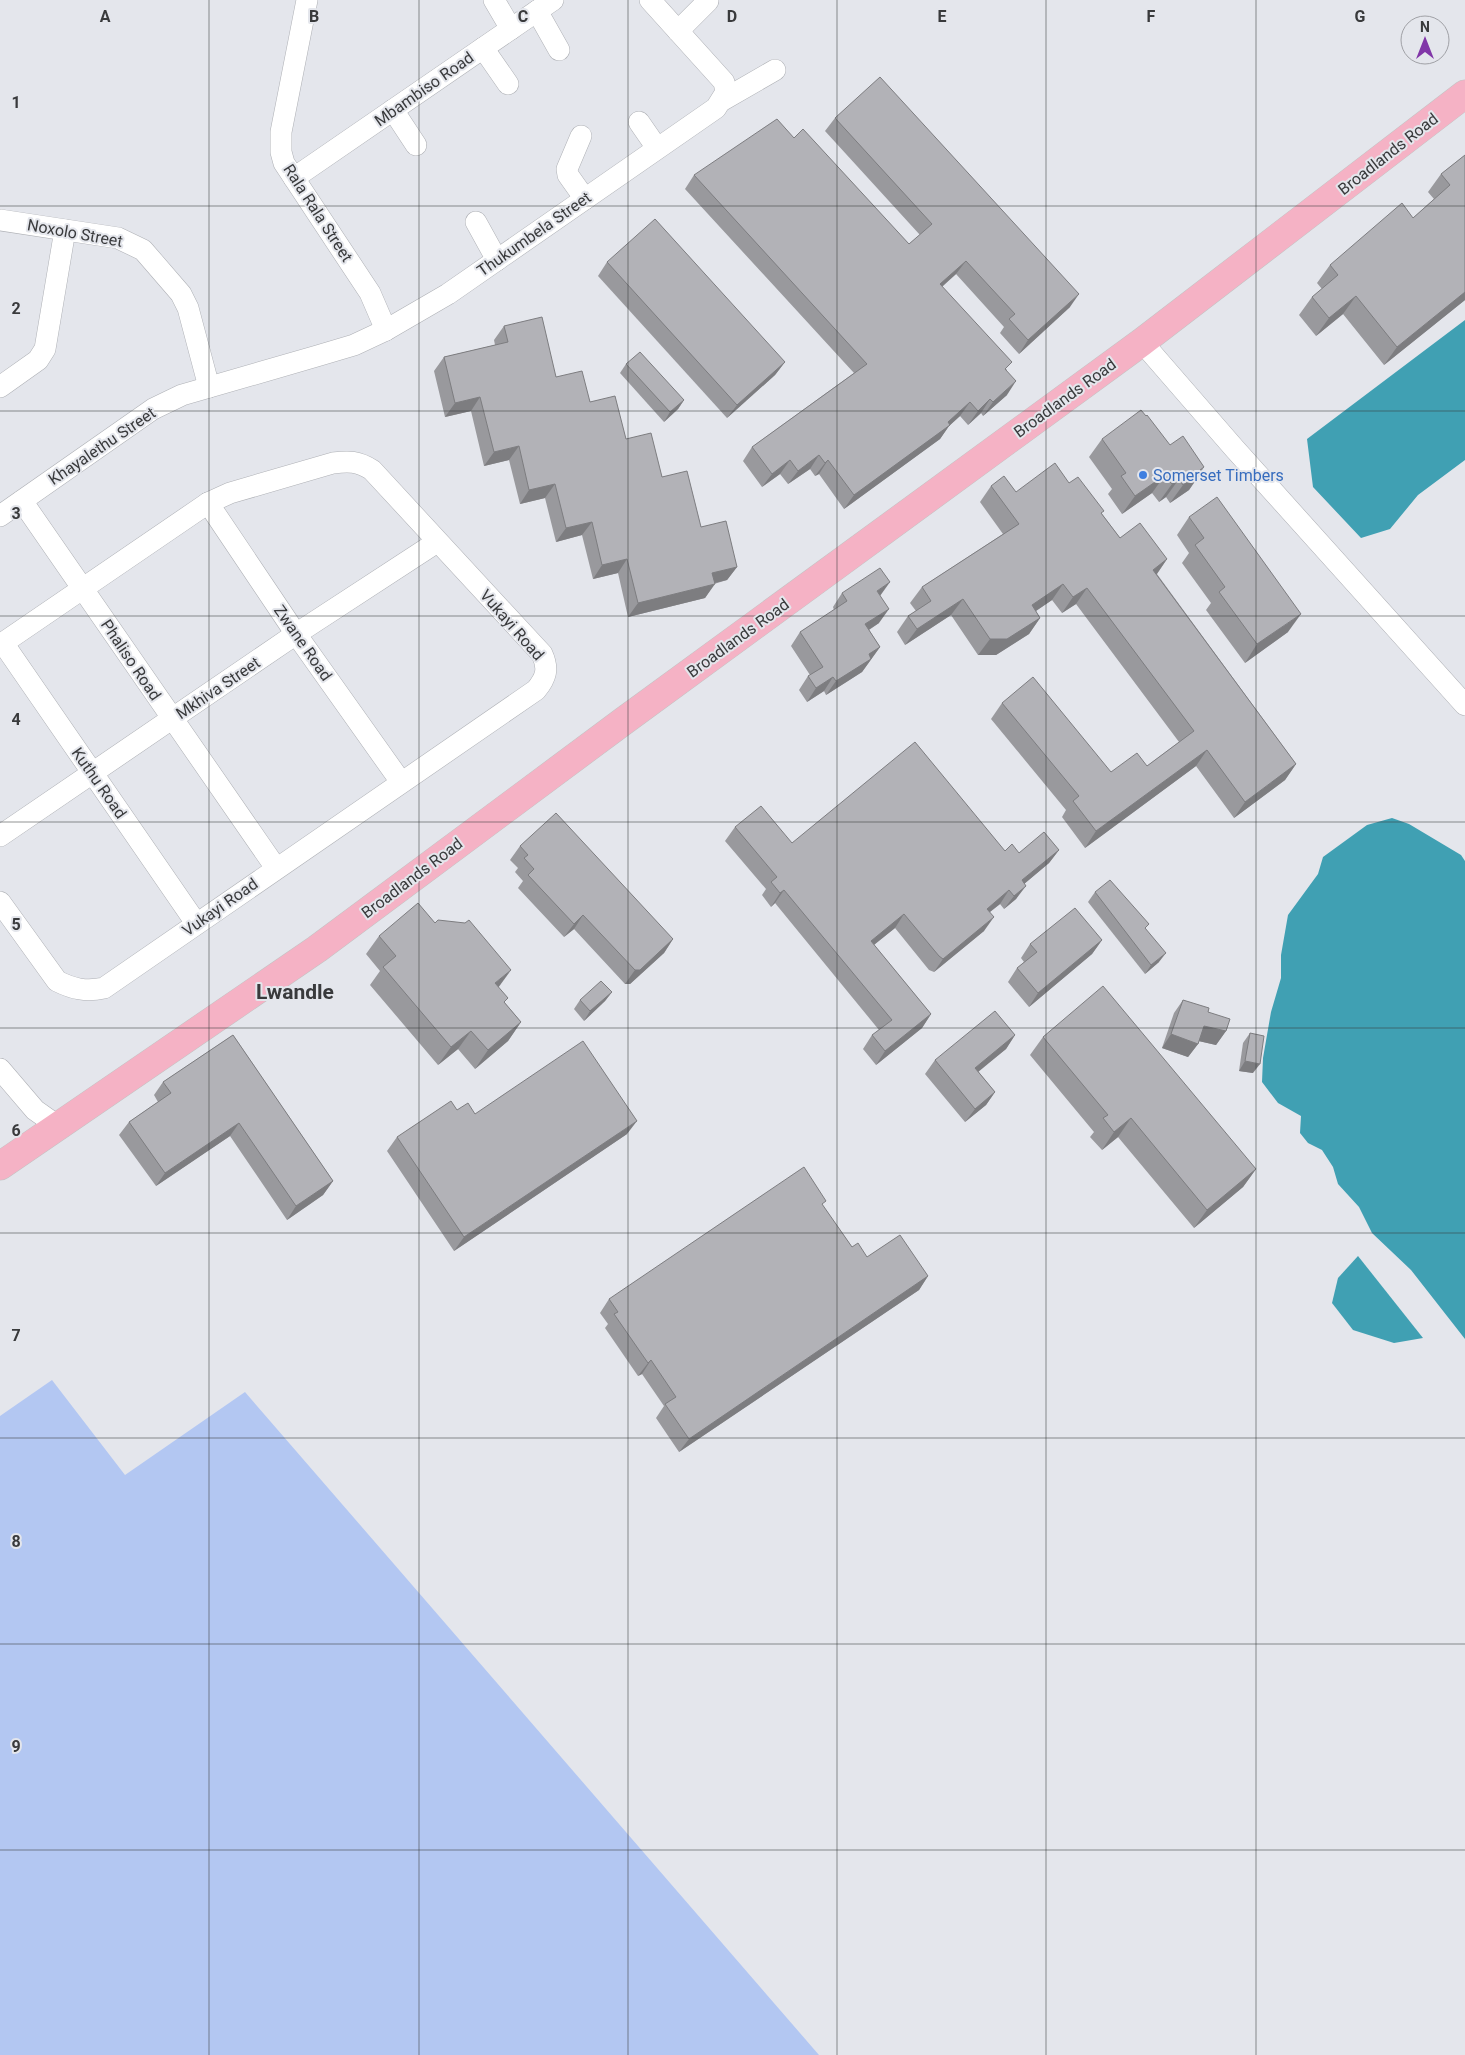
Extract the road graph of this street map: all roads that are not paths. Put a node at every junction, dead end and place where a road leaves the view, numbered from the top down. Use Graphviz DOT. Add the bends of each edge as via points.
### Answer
graph roads {
  1 [pos="307,0"];
  2 [pos="494,0"];
  3 [pos="650,0"];
  4 [pos="708,1"];
  5 [pos="545,5"];
  6 [pos="511,29"];
  7 [pos="678,32"];
  8 [pos="483,48"];
  9 [pos="559,50"];
  10 [pos="774,70"];
  11 [pos="508,84"];
  12 [pos="1465,94"];
  13 [pos="723,100"];
  14 [pos="393,110"];
  15 [pos="639,122"];
  16 [pos="581,136"];
  17 [pos="416,145"];
  18 [pos="657,148"];
  19 [pos="294,178"];
  20 [pos="585,199"];
  21 [pos="0,220"];
  22 [pos="476,222"];
  23 [pos="65,230"];
  24 [pos="497,260"];
  25 [pos="386,330"];
  26 [pos="1142,342"];
  27 [pos="210,386"];
  28 [pos="0,387"];
  29 [pos="22,501"];
  30 [pos="208,503"];
  31 [pos="0,516"];
  32 [pos="437,542"];
  33 [pos="82,588"];
  34 [pos="296,634"];
  35 [pos="2,644"];
  36 [pos="1465,705"];
  37 [pos="171,720"];
  38 [pos="91,773"];
  39 [pos="401,782"];
  40 [pos="0,836"];
  41 [pos="276,868"];
  42 [pos="0,902"];
  43 [pos="196,923"];
  44 [pos="0,1069"];
  45 [pos="58,1127"];
  46 [pos="0,1166"];
  1 -- 19 [label="street, Rala Rala Street" via="281,132 281,152"];
  2 -- 6 [label="street"];
  3 -- 7 [label="street"];
  4 -- 7 [label="street"];
  5 -- 6 [label="street, Mbambiso Road"];
  5 -- 9 [label="street"];
  6 -- 8 [label="street, Mbambiso Road"];
  7 -- 13 [label="street" via="724,82 726,92"];
  8 -- 11 [label="street"];
  8 -- 14 [label="street, Mbambiso Road"];
  10 -- 13 [label="street, Thukumbela Street"];
  12 -- 26 [label="main road, Broadlands Road"];
  13 -- 18 [label="street, Thukumbela Street"];
  14 -- 17 [label="street"];
  14 -- 19 [label="street, Mbambiso Road"];
  15 -- 18 [label="street"];
  16 -- 20 [label="street" via="567,169"];
  18 -- 20 [label="street, Thukumbela Street"];
  19 -- 25 [label="street, Rala Rala Street" via="370,293"];
  20 -- 24 [label="street, Thukumbela Street"];
  21 -- 23 [label="street, Noxolo Street"];
  22 -- 24 [label="street"];
  23 -- 27 [label="street, Noxolo Street" via="125,241 155,262 188,308"];
  23 -- 28 [label="street" via="45,349 38,360"];
  24 -- 25 [label="street, Thukumbela Street" via="448,294"];
  25 -- 27 [label="street, Thukumbela Street" via="326,354"];
  26 -- 36 [label="street"];
  26 -- 45 [label="main road, Broadlands Road" via="317,949"];
  27 -- 29 [label="street, Khayalethu Street" via="153,409"];
  29 -- 31 [label="street, Khayalethu Street"];
  29 -- 33 [label="street, Phaliso Road"];
  30 -- 32 [label="street, Vukayi Road" via="230,493 333,463 360,463 372,470"];
  30 -- 33 [label="street, Vukayi Road"];
  30 -- 34 [label="street, Zwane Road"];
  32 -- 34 [label="street, Mkhiva Street"];
  32 -- 39 [label="street, Vukayi Road" via="542,654 547,673 536,690"];
  33 -- 35 [label="street, Vukayi Road"];
  33 -- 37 [label="street, Phaliso Road"];
  34 -- 37 [label="street, Mkhiva Street"];
  34 -- 39 [label="street, Zwane Road"];
  35 -- 38 [label="street, Kuthu Road"];
  37 -- 38 [label="street, Mkhiva Street"];
  37 -- 41 [label="street, Phaliso Road"];
  38 -- 40 [label="street, Mkhiva Street"];
  38 -- 43 [label="street, Kuthu Road"];
  39 -- 41 [label="street, Vukayi Road"];
  41 -- 43 [label="street, Vukayi Road"];
  42 -- 43 [label="street, Vukayi Road" via="57,981 70,988 87,991 104,988"];
  44 -- 45 [label="street" via="35,1110"];
  45 -- 46 [label="main road, Broadlands Road"];
}
